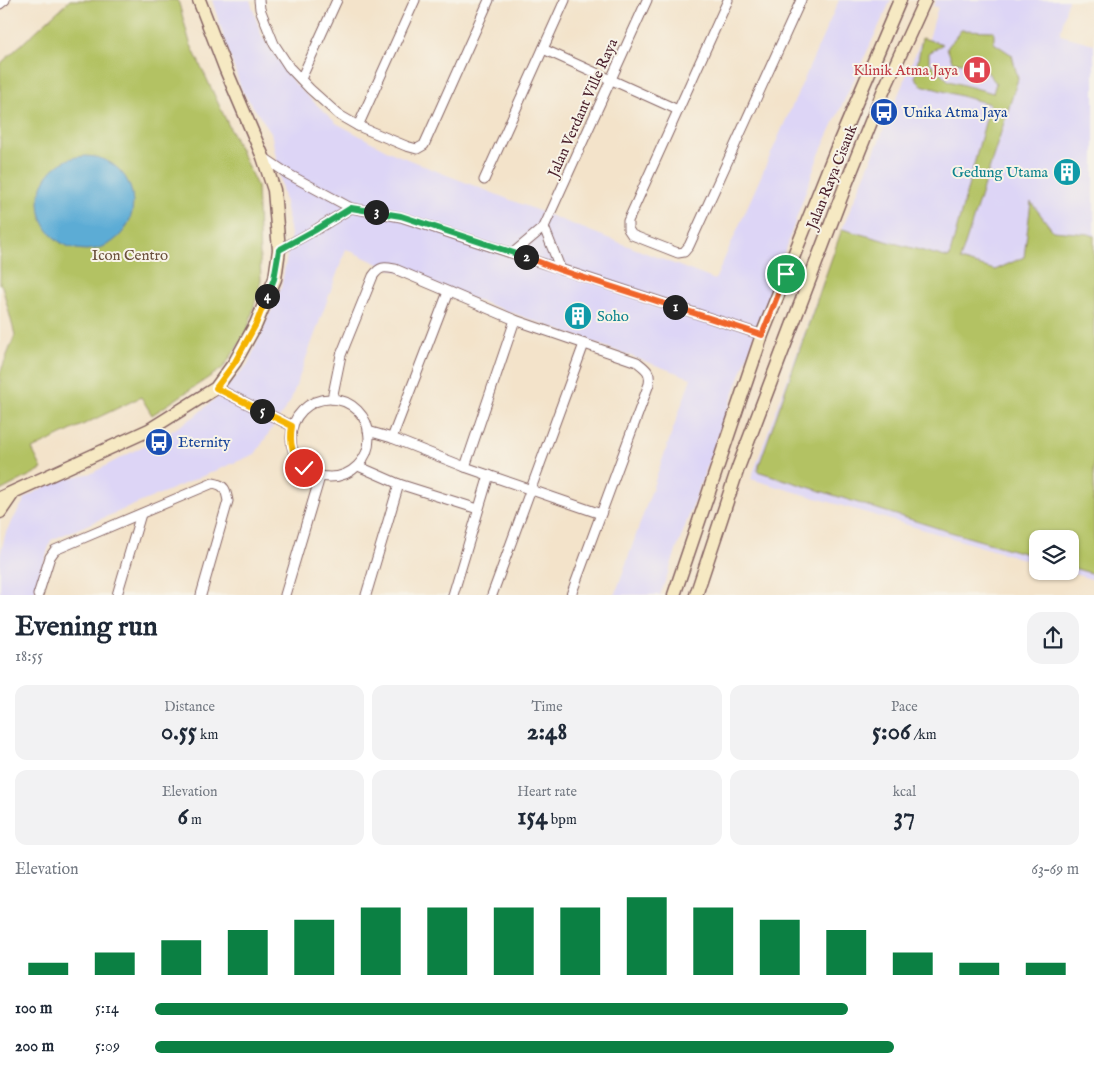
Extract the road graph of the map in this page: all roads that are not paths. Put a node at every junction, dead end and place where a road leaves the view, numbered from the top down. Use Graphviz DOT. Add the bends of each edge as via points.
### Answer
graph roads {
  1 [pos="5,0"];
  2 [pos="199,0"];
  3 [pos="259,0"];
  4 [pos="337,0"];
  5 [pos="415,0"];
  6 [pos="489,0"];
  7 [pos="565,0"];
  8 [pos="648,0"];
  9 [pos="728,0"];
  10 [pos="801,0"];
  11 [pos="900,0"];
  12 [pos="926,0"];
  13 [pos="0,4"];
  14 [pos="543,49"];
  15 [pos="301,79"];
  16 [pos="611,80"];
  17 [pos="678,110"];
  18 [pos="358,126"];
  19 [pos="263,157"];
  20 [pos="484,180"];
  21 [pos="351,208"];
  22 [pos="544,227"];
  23 [pos="279,250"];
  24 [pos="513,253"];
  25 [pos="560,270"];
  26 [pos="448,292"];
  27 [pos="515,320"];
  28 [pos="762,335"];
  29 [pos="584,344"];
  30 [pos="216,388"];
  31 [pos="332,399"];
  32 [pos="292,426"];
  33 [pos="368,431"];
  34 [pos="392,438"];
  35 [pos="358,466"];
  36 [pos="465,467"];
  37 [pos="489,475"];
  38 [pos="320,477"];
  39 [pos="399,484"];
  40 [pos="531,490"];
  41 [pos="13,493"];
  42 [pos="0,498"];
  43 [pos="478,509"];
  44 [pos="0,512"];
  45 [pos="141,514"];
  46 [pos="601,514"];
  47 [pos="38,595"];
  48 [pos="117,595"];
  49 [pos="201,595"];
  50 [pos="285,595"];
  51 [pos="366,595"];
  52 [pos="453,595"];
  53 [pos="492,595"];
  54 [pos="571,595"];
  55 [pos="674,595"];
  56 [pos="696,595"];
  1 -- 13 [label="street"];
  2 -- 19 [label="main road"];
  3 -- 15 [label="street" via="274,44"];
  4 -- 15 [label="street"];
  5 -- 18 [label="street"];
  6 -- 18 [label="street" via="424,144 418,149 411,148"];
  7 -- 14 [label="street"];
  8 -- 16 [label="street, Jalan Verdant Ville Raya"];
  9 -- 17 [label="street"];
  10 -- 17 [label="street" via="689,246 681,253 632,235 628,228 628,220"];
  11 -- 28 [label="main road, Jalan Raya Cisauk"];
  12 -- 56 [label="main road, Jalan Raya Cisauk" via="883,92 846,184 738,468"];
  14 -- 16 [label="street"];
  14 -- 20 [label="street"];
  15 -- 18 [label="street" via="339,115"];
  16 -- 17 [label="street"];
  16 -- 22 [label="street, Jalan Verdant Ville Raya"];
  19 -- 21 [label="street"];
  19 -- 23 [label="main road" via="274,190"];
  21 -- 23 [label="street"];
  21 -- 24 [label="street" via="401,216"];
  22 -- 24 [label="street, Jalan Verdant Ville Raya"];
  22 -- 25 [label="street"];
  23 -- 30 [label="main road" via="274,279 256,324"];
  24 -- 25 [label="street"];
  25 -- 28 [label="street"];
  26 -- 27 [label="street"];
  26 -- 31 [label="street" via="395,268 377,270 341,355"];
  26 -- 34 [label="street"];
  27 -- 29 [label="street"];
  27 -- 36 [label="street"];
  28 -- 55 [label="main road, Jalan Raya Cisauk"];
  29 -- 40 [label="street"];
  29 -- 46 [label="street" via="637,362 650,377"];
  30 -- 32 [label="street"];
  30 -- 41 [label="main road" via="149,430"];
  31 -- 32 [label="street" via="308,406"];
  31 -- 33 [label="street" via="356,409"];
  32 -- 38 [label="street" via="293,453 304,468"];
  33 -- 34 [label="street"];
  33 -- 35 [label="street" via="369,443"];
  34 -- 36 [label="street"];
  35 -- 38 [label="street" via="340,476"];
  35 -- 39 [label="street"];
  36 -- 37 [label="street"];
  37 -- 40 [label="street"];
  37 -- 43 [label="street"];
  38 -- 50 [label="street"];
  39 -- 43 [label="street"];
  39 -- 51 [label="street"];
  40 -- 46 [label="street"];
  40 -- 53 [label="street"];
  41 -- 42 [label="main road"];
  41 -- 44 [label="main road"];
  43 -- 52 [label="street"];
  45 -- 47 [label="street" via="55,550"];
  45 -- 48 [label="street"];
  45 -- 49 [label="street" via="213,483 220,484 226,491 228,501"];
  46 -- 54 [label="street"];
}
